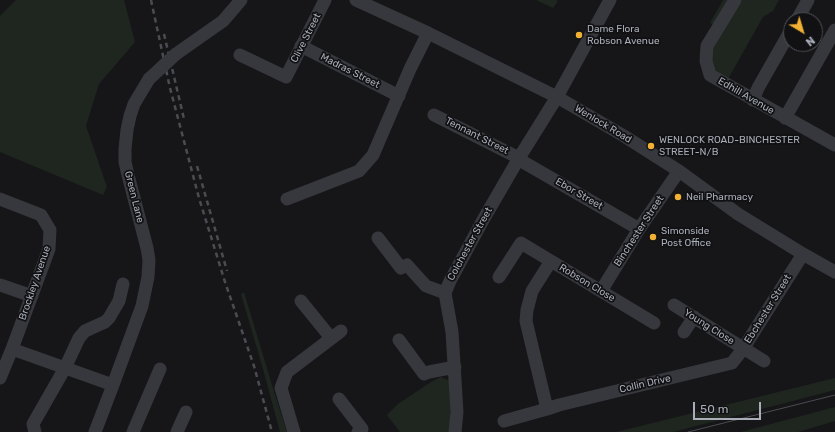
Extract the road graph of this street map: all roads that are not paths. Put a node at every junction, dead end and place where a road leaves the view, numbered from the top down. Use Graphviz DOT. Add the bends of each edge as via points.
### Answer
graph roads {
  1 [pos="241,0"];
  2 [pos="325,0"];
  3 [pos="356,0"];
  4 [pos="610,0"];
  5 [pos="735,0"];
  6 [pos="808,0"];
  7 [pos="801,12"];
  8 [pos="835,30"];
  9 [pos="428,33"];
  10 [pos="783,44"];
  11 [pos="301,46"];
  12 [pos="240,55"];
  13 [pos="399,96"];
  14 [pos="557,96"];
  15 [pos="753,100"];
  16 [pos="434,115"];
  17 [pos="785,118"];
  18 [pos="835,145"];
  19 [pos="519,158"];
  20 [pos="679,171"];
  21 [pos="0,199"];
  22 [pos="287,199"];
  23 [pos="639,229"];
  24 [pos="378,238"];
  25 [pos="803,254"];
  26 [pos="551,261"];
  27 [pos="835,272"];
  28 [pos="499,277"];
  29 [pos="123,284"];
  30 [pos="0,285"];
  31 [pos="601,291"];
  32 [pos="445,293"];
  33 [pos="32,296"];
  34 [pos="301,301"];
  35 [pos="674,304"];
  36 [pos="694,317"];
  37 [pos="654,323"];
  38 [pos="684,332"];
  39 [pos="399,340"];
  40 [pos="12,349"];
  41 [pos="744,349"];
  42 [pos="764,361"];
  43 [pos="732,364"];
  44 [pos="455,367"];
  45 [pos="65,368"];
  46 [pos="160,368"];
  47 [pos="0,378"];
  48 [pos="113,385"];
  49 [pos="338,399"];
  50 [pos="553,407"];
  51 [pos="186,412"];
  52 [pos="504,421"];
  53 [pos="35,432"];
  54 [pos="95,432"];
  55 [pos="133,432"];
  56 [pos="177,432"];
  57 [pos="294,432"];
  58 [pos="358,432"];
  59 [pos="455,432"];
  1 -- 48 [label="street, Green Lane, bridge" via="223,20 176,54 149,79 130,116 126,130 125,162 147,248 148,277 142,306"];
  2 -- 11 [label="street, Clive Street"];
  3 -- 9 [label="street, Wenlock Road"];
  4 -- 14 [label="street"];
  5 -- 15 [label="street, Edhill Avenue" via="707,46 706,62 710,75"];
  6 -- 7 [label="street"];
  8 -- 17 [label="street"];
  9 -- 13 [label="street"];
  9 -- 14 [label="street, Wenlock Road"];
  10 -- 15 [label="street"];
  11 -- 12 [label="street, Clive Street" via="286,77"];
  11 -- 13 [label="street, Madras Street"];
  13 -- 22 [label="street" via="373,155 359,171"];
  14 -- 19 [label="street, Colchester Street"];
  14 -- 20 [label="street, Wenlock Road"];
  15 -- 17 [label="street, Edhill Avenue"];
  16 -- 19 [label="street, Tennant Street"];
  17 -- 18 [label="street, Edhill Avenue"];
  19 -- 23 [label="street, Ebor Street"];
  19 -- 32 [label="street, Colchester Street"];
  20 -- 23 [label="street, Binchester Street"];
  20 -- 25 [label="street, Wenlock Road" via="738,214"];
  21 -- 33 [label="street, Brockley Avenue" via="41,215 50,230 49,250"];
  23 -- 31 [label="street, Binchester Street"];
  24 -- 32 [label="street" via="401,268 407,264 426,286"];
  25 -- 27 [label="street, Wenlock Road"];
  25 -- 41 [label="street, Ebchester Street"];
  26 -- 28 [label="street, Robson Close" via="520,243"];
  26 -- 31 [label="street, Robson Close"];
  26 -- 50 [label="street" via="532,291 526,321"];
  29 -- 45 [label="street" via="123,303 105,322 86,331 79,338"];
  30 -- 33 [label="street"];
  31 -- 37 [label="street, Robson Close"];
  32 -- 44 [label="street, Colchester Street"];
  33 -- 40 [label="street, Brockley Avenue"];
  34 -- 57 [label="street" via="336,334 287,372 281,388"];
  35 -- 36 [label="street, Young Close"];
  36 -- 38 [label="street"];
  36 -- 41 [label="street, Young Close"];
  39 -- 44 [label="street" via="424,374"];
  40 -- 45 [label="street"];
  40 -- 47 [label="street, Brockley Avenue"];
  41 -- 42 [label="street, Young Close"];
  41 -- 43 [label="street, Ebchester Street"];
  43 -- 50 [label="street, Collin Drive"];
  44 -- 59 [label="street, Colchester Street" via="458,412"];
  45 -- 48 [label="street"];
  45 -- 53 [label="street" via="33,424"];
  46 -- 55 [label="street"];
  48 -- 54 [label="street, Green Lane"];
  49 -- 58 [label="street" via="362,429"];
  50 -- 52 [label="street, Collin Drive"];
  51 -- 56 [label="street"];
}
